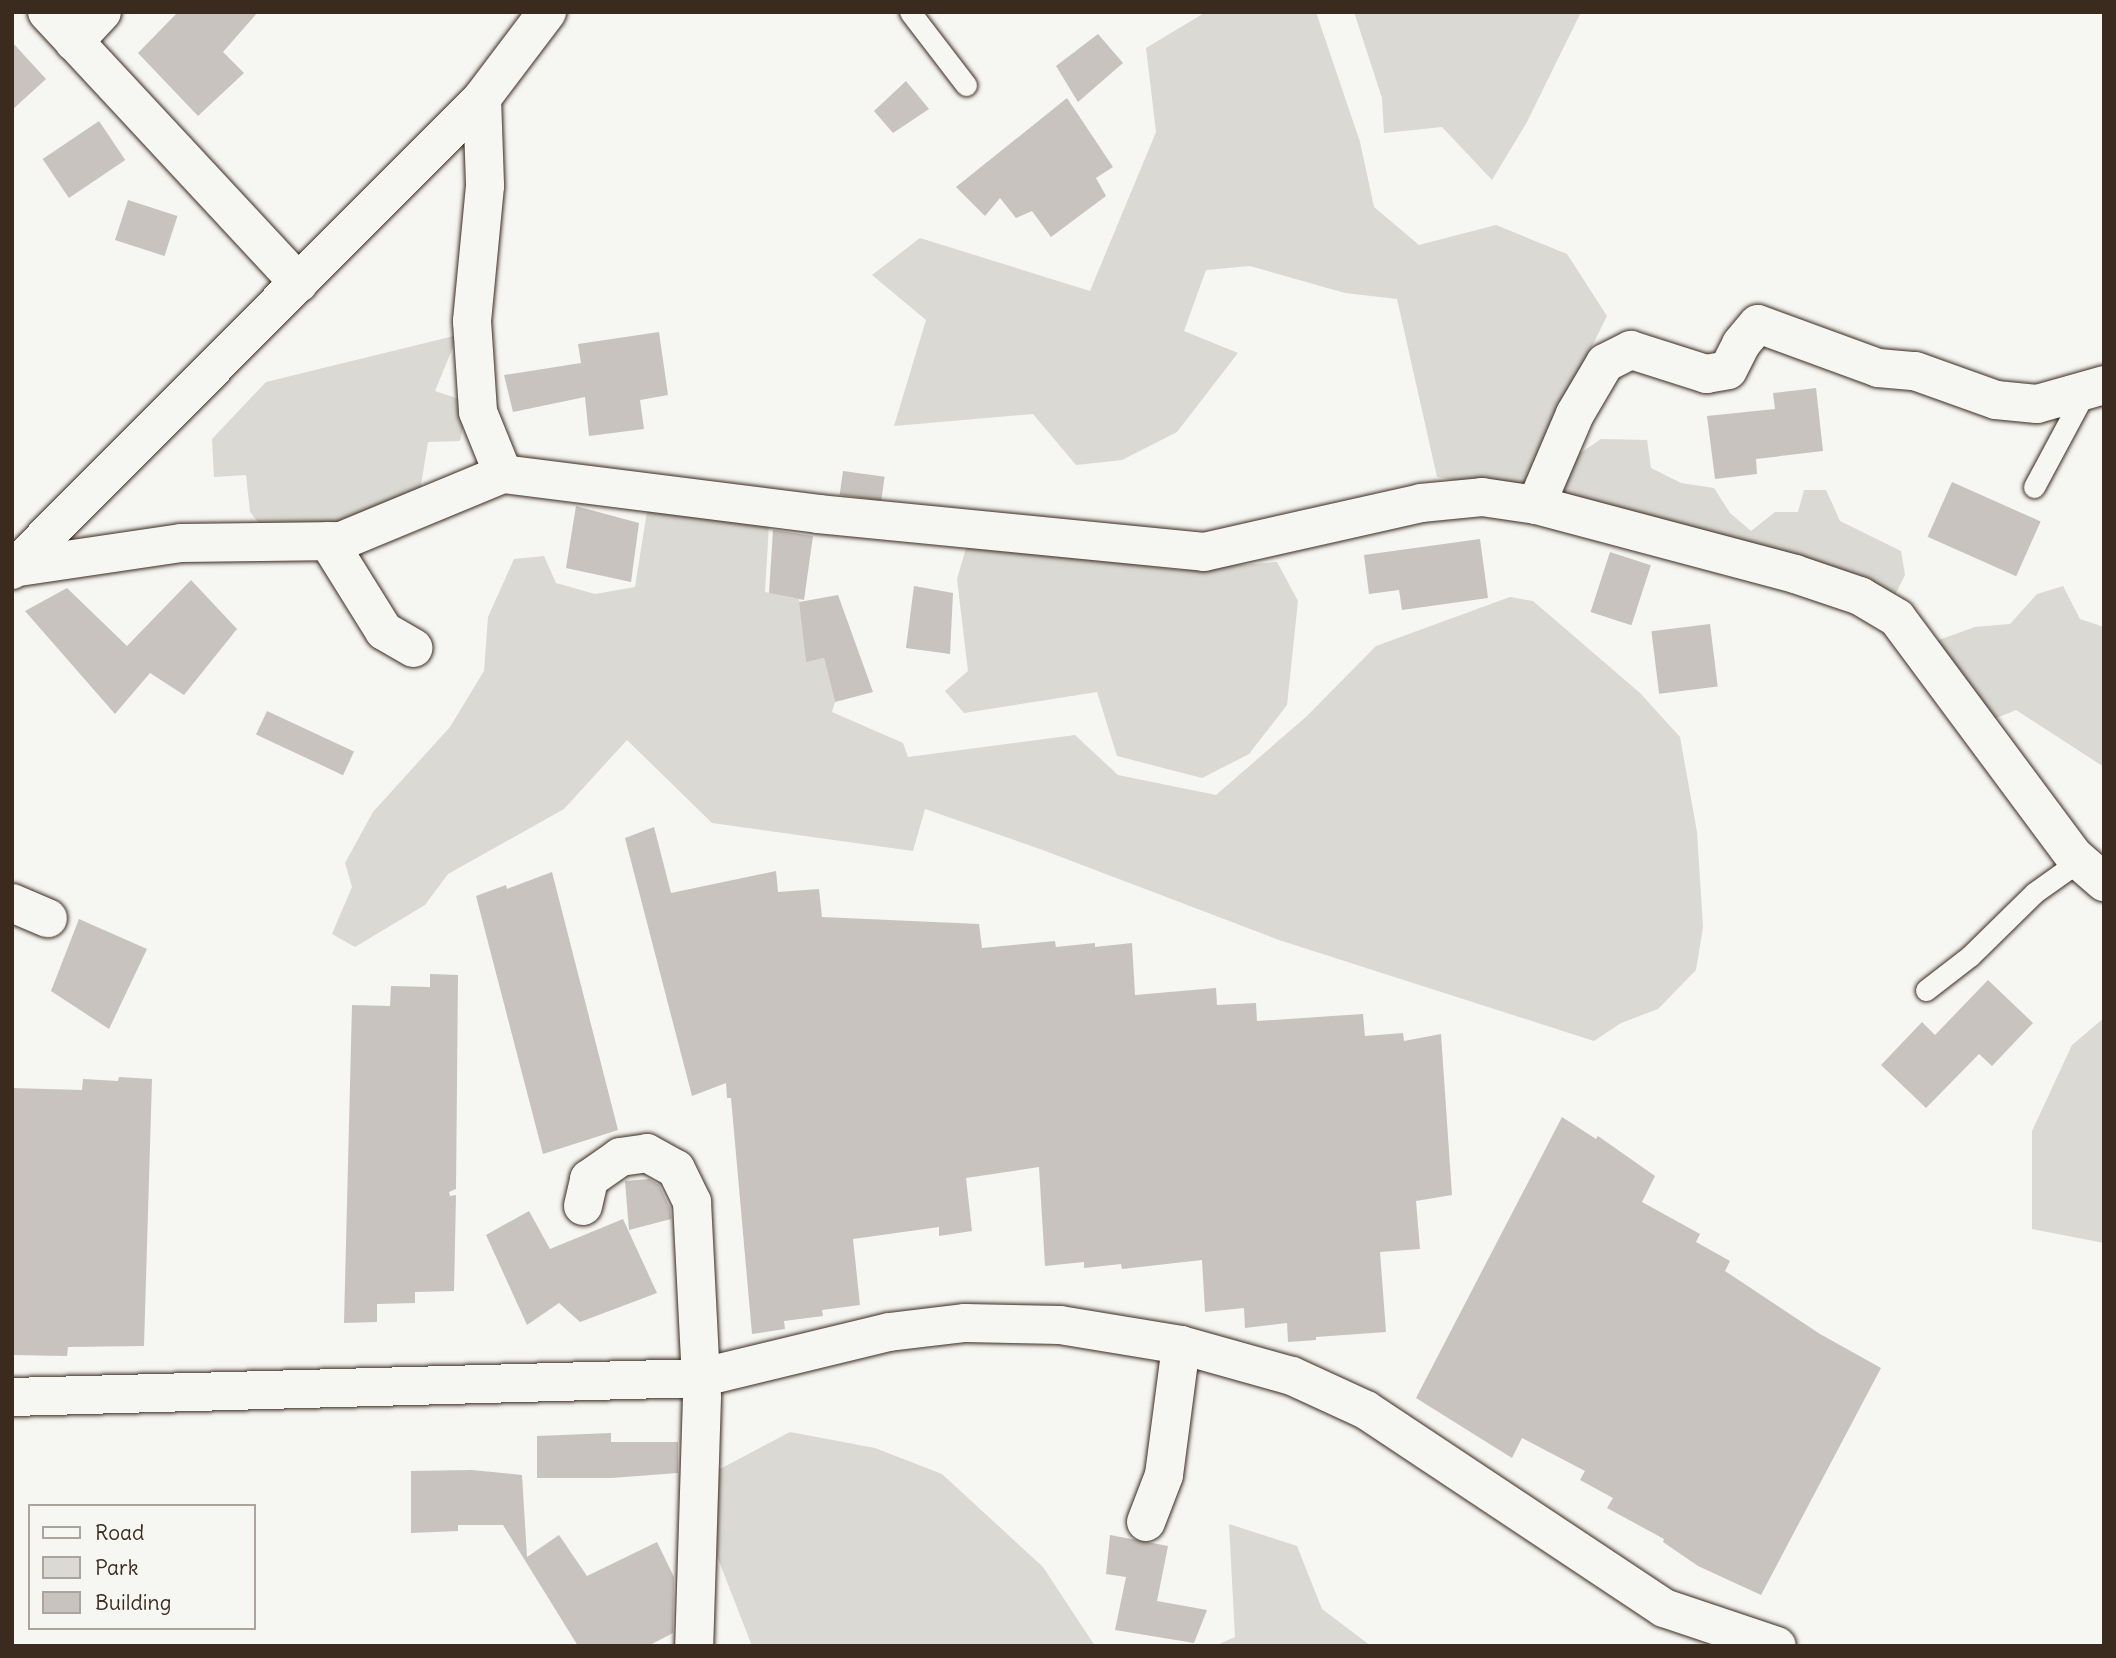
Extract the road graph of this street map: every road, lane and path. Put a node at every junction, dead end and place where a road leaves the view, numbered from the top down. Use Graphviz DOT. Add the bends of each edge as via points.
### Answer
graph roads {
  1 [pos="47,12"];
  2 [pos="103,12"];
  3 [pos="547,12"];
  4 [pos="910,12"];
  5 [pos="74,42"];
  6 [pos="966,85"];
  7 [pos="482,98"];
  8 [pos="299,283"];
  9 [pos="2096,386"];
  10 [pos="503,474"];
  11 [pos="2034,487"];
  12 [pos="1536,505"];
  13 [pos="328,541"];
  14 [pos="14,568"];
  15 [pos="413,648"];
  16 [pos="2091,872"];
  17 [pos="12,904"];
  18 [pos="48,918"];
  19 [pos="1926,990"];
  20 [pos="583,1206"];
  21 [pos="1181,1345"];
  22 [pos="699,1378"];
  23 [pos="12,1397"];
  24 [pos="1146,1522"];
  25 [pos="694,1646"];
  26 [pos="1777,1646"];
  1 -- 5 [label="street"];
  2 -- 5 [label="street"];
  3 -- 7 [label="street"];
  4 -- 6 [label="lane"];
  5 -- 8 [label="street"];
  7 -- 8 [label="street"];
  7 -- 10 [label="street" via="485,186 473,334 478,412"];
  8 -- 14 [label="street"];
  9 -- 11 [label="lane" via="2069,417"];
  9 -- 12 [label="street" via="2037,404 1996,400 1914,371 1878,368 1758,324 1728,370 1706,374 1631,350 1605,363 1575,414"];
  10 -- 12 [label="street" via="818,514 1204,552 1421,503 1482,497"];
  10 -- 13 [label="street" via="341,541"];
  12 -- 16 [label="street" via="1796,573 1860,596 1897,618"];
  13 -- 14 [label="street" via="181,544"];
  13 -- 15 [label="street" via="384,631"];
  16 -- 19 [label="lane" via="2034,894 1970,956"];
  17 -- 18 [label="street"];
  20 -- 22 [label="street" via="589,1179 620,1157 647,1153 676,1169 692,1202"];
  21 -- 22 [label="street" via="1060,1325 965,1323 889,1332"];
  21 -- 24 [label="street" via="1164,1475"];
  21 -- 26 [label="street" via="1292,1376 1366,1410 1664,1608"];
  22 -- 23 [label="street"];
  22 -- 25 [label="street"];
}
